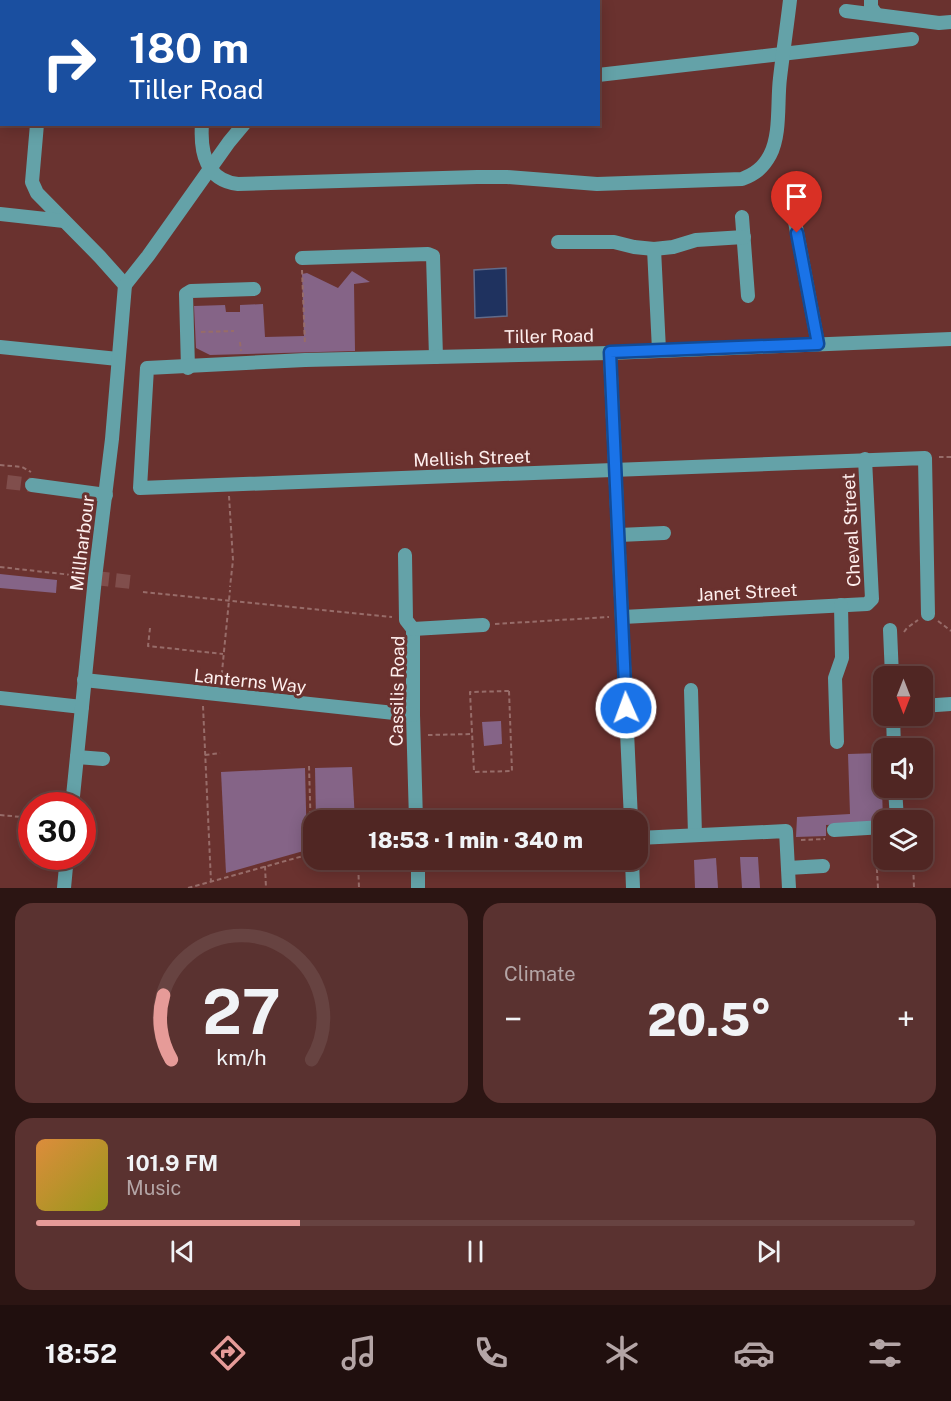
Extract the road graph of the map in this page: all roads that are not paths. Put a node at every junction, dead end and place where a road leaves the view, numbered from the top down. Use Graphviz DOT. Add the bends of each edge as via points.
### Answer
graph roads {
  1 [pos="790,0"];
  2 [pos="871,0"];
  3 [pos="846,11"];
  4 [pos="876,14"];
  5 [pos="951,22"];
  6 [pos="912,39"];
  7 [pos="783,54"];
  8 [pos="600,75"];
  9 [pos="37,126"];
  10 [pos="202,126"];
  11 [pos="242,126"];
  12 [pos="210,168"];
  13 [pos="793,211"];
  14 [pos="0,214"];
  15 [pos="742,217"];
  16 [pos="64,221"];
  17 [pos="744,237"];
  18 [pos="558,242"];
  19 [pos="654,249"];
  20 [pos="302,258"];
  21 [pos="124,285"];
  22 [pos="254,289"];
  23 [pos="748,296"];
  24 [pos="951,339"];
  25 [pos="818,344"];
  26 [pos="0,346"];
  27 [pos="659,350"];
  28 [pos="610,352"];
  29 [pos="436,357"];
  30 [pos="118,358"];
  31 [pos="188,368"];
  32 [pos="147,369"];
  33 [pos="865,459"];
  34 [pos="616,470"];
  35 [pos="32,485"];
  36 [pos="106,495"];
  37 [pos="664,533"];
  38 [pos="619,535"];
  39 [pos="405,555"];
  40 [pos="872,599"];
  41 [pos="841,605"];
  42 [pos="928,614"];
  43 [pos="623,617"];
  44 [pos="409,624"];
  45 [pos="483,625"];
  46 [pos="896,634"];
  47 [pos="893,666"];
  48 [pos="84,680"];
  49 [pos="691,690"];
  50 [pos="0,698"];
  51 [pos="951,704"];
  52 [pos="933,705"];
  53 [pos="82,706"];
  54 [pos="413,715"];
  55 [pos="837,742"];
  56 [pos="77,757"];
  57 [pos="103,759"];
  58 [pos="73,792"];
  59 [pos="416,810"];
  60 [pos="631,810"];
  61 [pos="873,828"];
  62 [pos="834,830"];
  63 [pos="696,835"];
  64 [pos="648,837"];
  65 [pos="823,866"];
  66 [pos="788,868"];
  67 [pos="66,870"];
  68 [pos="418,870"];
  69 [pos="632,870"];
  70 [pos="64,888"];
  71 [pos="418,888"];
  72 [pos="633,888"];
  73 [pos="789,888"];
  1 -- 7 [label="street"];
  2 -- 4 [label="street"];
  3 -- 4 [label="street"];
  4 -- 5 [label="street"];
  6 -- 7 [label="street"];
  7 -- 8 [label="street"];
  7 -- 12 [label="street" via="771,153 754,174 742,178 597,184 507,177 238,184 220,180"];
  9 -- 16 [label="street" via="32,182 37,193"];
  10 -- 12 [label="street" via="201,140"];
  11 -- 12 [label="street"];
  12 -- 21 [label="street"];
  13 -- 25 [label="street"];
  14 -- 16 [label="street"];
  15 -- 17 [label="street"];
  16 -- 21 [label="street"];
  17 -- 19 [label="street" via="696,240"];
  17 -- 23 [label="street"];
  18 -- 19 [label="street" via="614,242"];
  19 -- 27 [label="street"];
  20 -- 29 [label="street" via="432,256"];
  21 -- 30 [label="street, Millharbour"];
  22 -- 31 [label="street" via="186,294"];
  24 -- 25 [label="street, Tiller Road"];
  25 -- 27 [label="street, Tiller Road"];
  26 -- 30 [label="street"];
  27 -- 28 [label="street, Tiller Road"];
  28 -- 29 [label="street, Tiller Road"];
  28 -- 34 [label="street"];
  29 -- 31 [label="street, Tiller Road"];
  30 -- 36 [label="street, Millharbour"];
  31 -- 32 [label="street, Tiller Road"];
  32 -- 34 [label="street, Mellish Street" via="140,489"];
  33 -- 34 [label="street, Mellish Street"];
  33 -- 40 [label="street, Cheval Street"];
  33 -- 42 [label="street, Mellish Street" via="925,458"];
  34 -- 38 [label="street"];
  35 -- 36 [label="street"];
  36 -- 48 [label="street, Millharbour"];
  37 -- 38 [label="street"];
  38 -- 43 [label="street"];
  39 -- 44 [label="street"];
  40 -- 41 [label="street, Janet Street" via="867,604"];
  41 -- 43 [label="street, Janet Street"];
  41 -- 55 [label="street" via="842,658 835,678"];
  43 -- 60 [label="street"];
  44 -- 45 [label="street, Cassilis Road"];
  44 -- 54 [label="street, Cassilis Road"];
  46 -- 47 [label="street"];
  48 -- 53 [label="street, Millharbour"];
  48 -- 54 [label="street, Lanterns Way"];
  49 -- 63 [label="street"];
  50 -- 53 [label="street"];
  51 -- 52 [label="street"];
  53 -- 56 [label="street, Millharbour"];
  54 -- 59 [label="street, Cassilis Road"];
  56 -- 57 [label="street"];
  56 -- 58 [label="street, Millharbour"];
  61 -- 62 [label="street"];
  63 -- 64 [label="street"];
  63 -- 66 [label="street" via="786,836"];
  65 -- 66 [label="street"];
  66 -- 73 [label="street"];
  67 -- 70 [label="street"];
  68 -- 71 [label="street"];
  69 -- 72 [label="street"];
}
